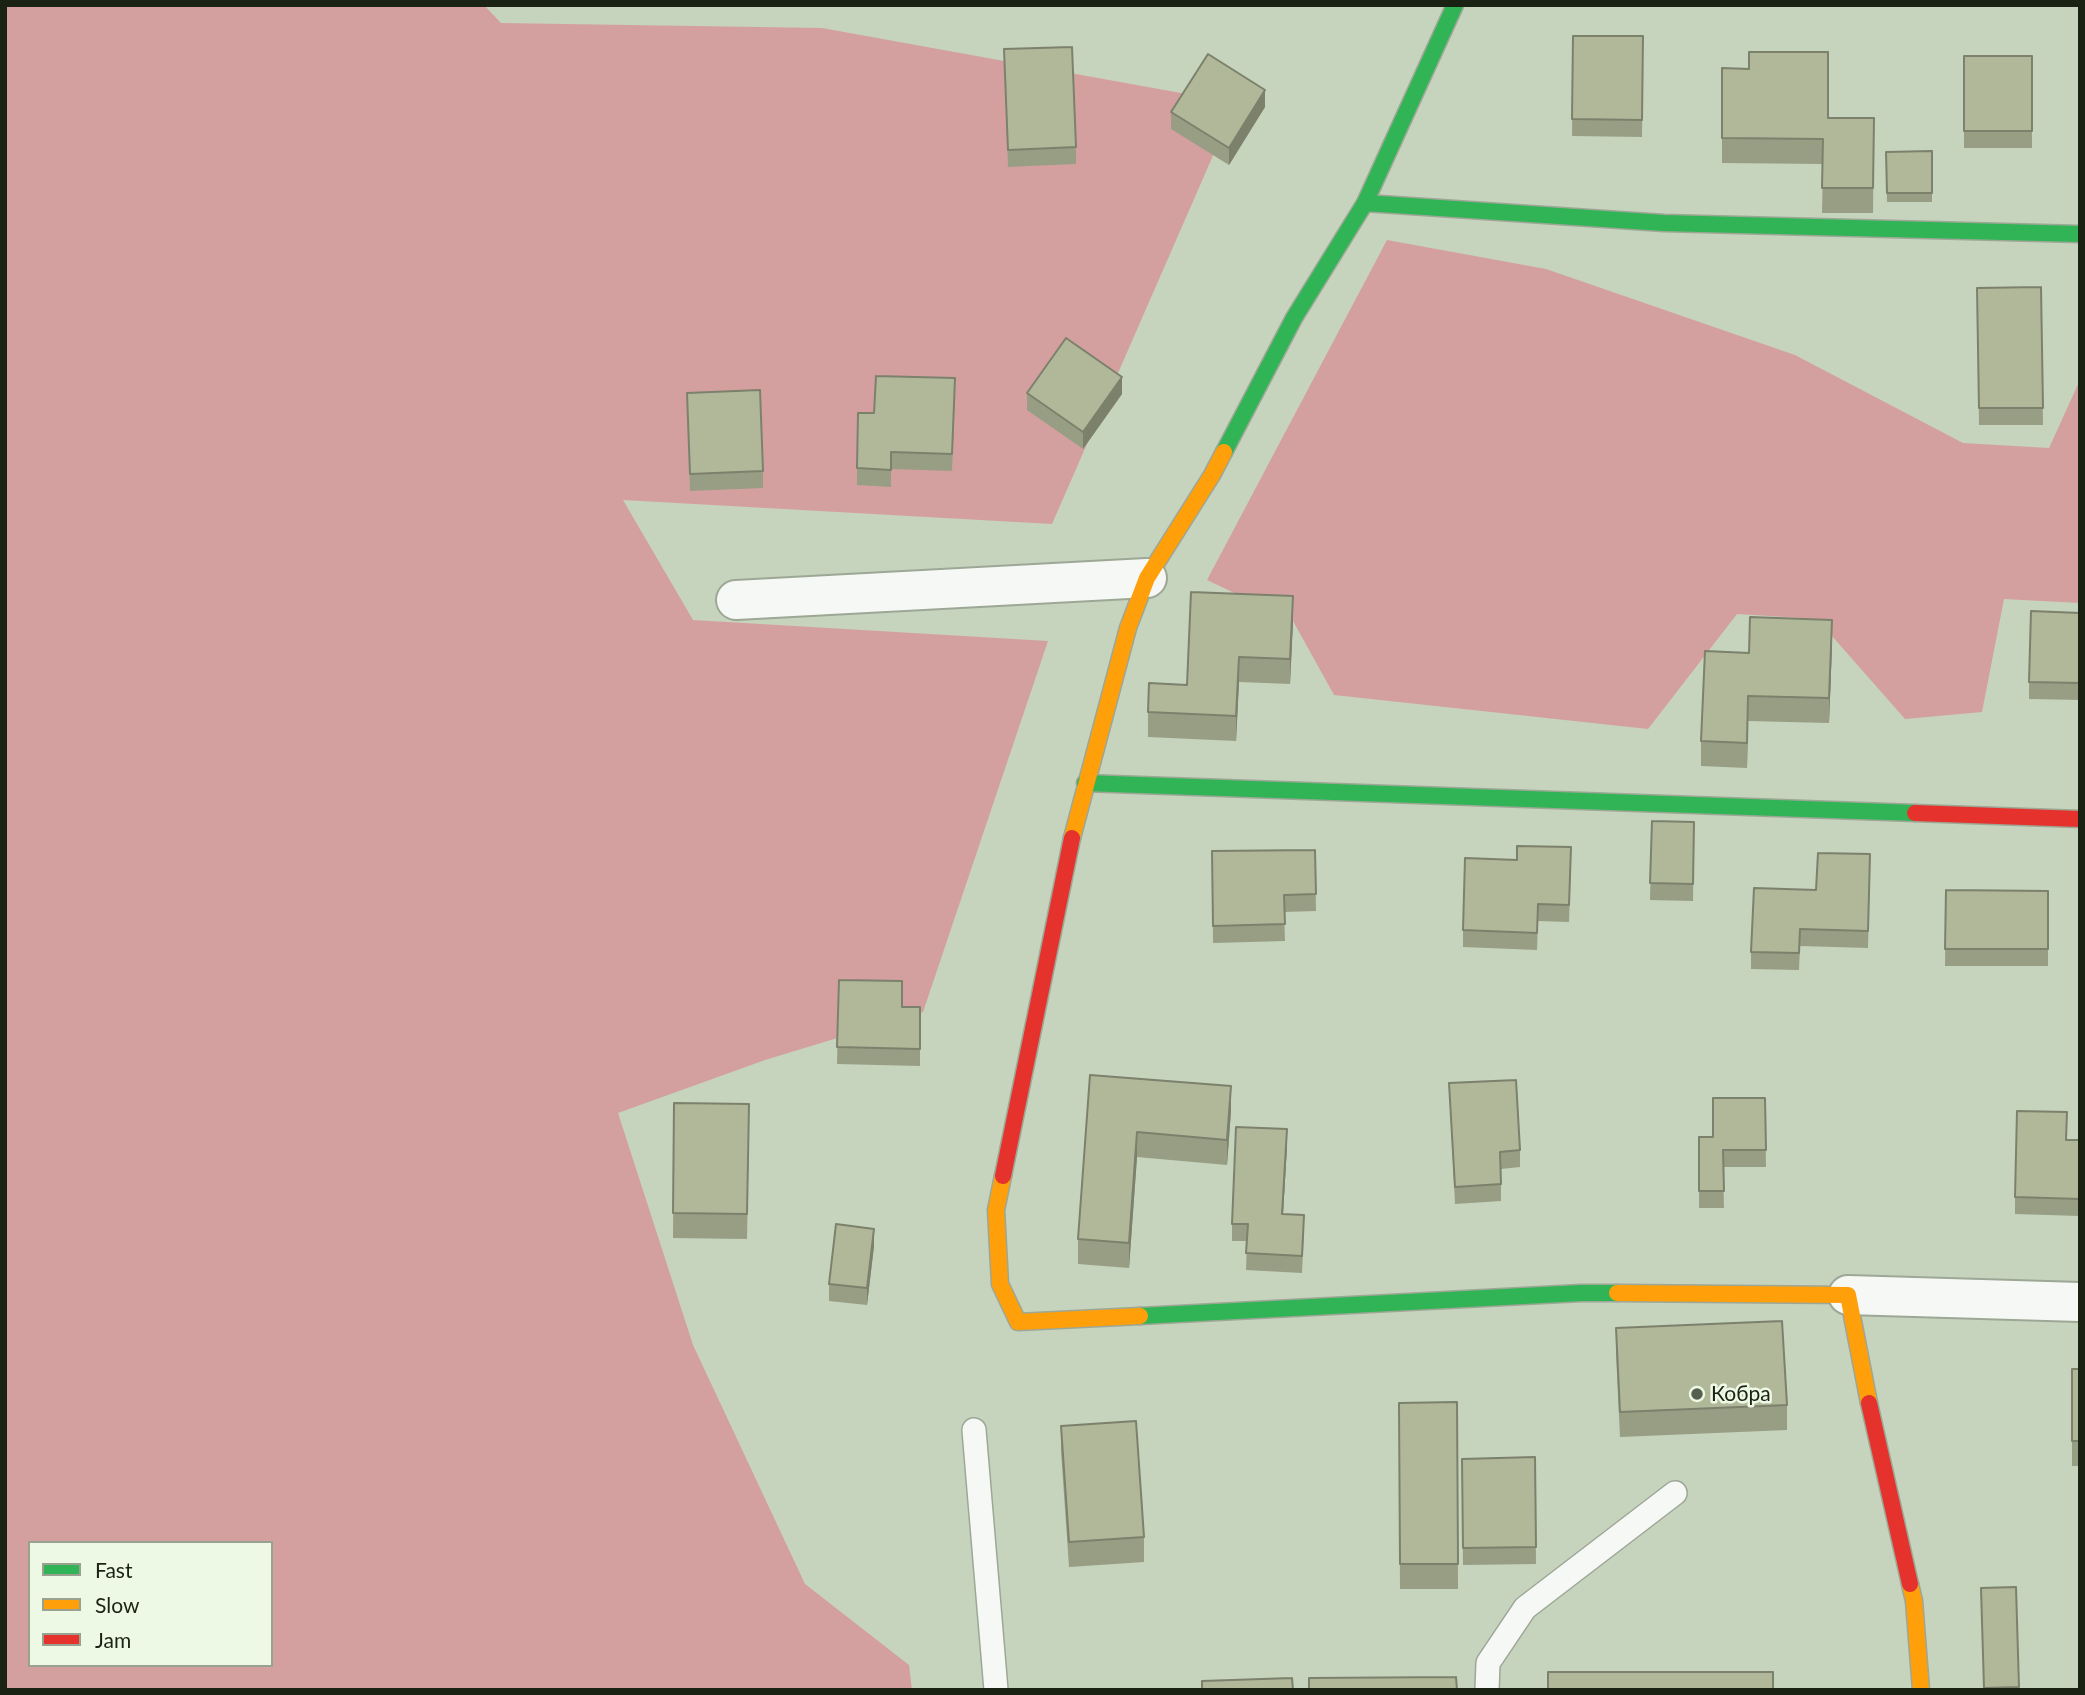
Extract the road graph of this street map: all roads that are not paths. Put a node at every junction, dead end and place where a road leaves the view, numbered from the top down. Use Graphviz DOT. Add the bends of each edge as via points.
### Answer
graph roads {
  1 [pos="1455,5"];
  2 [pos="1365,203"];
  3 [pos="2080,234"];
  4 [pos="1147,578"];
  5 [pos="736,600"];
  6 [pos="1085,783"];
  7 [pos="2080,819"];
  8 [pos="1848,1295"];
  9 [pos="2080,1302"];
  10 [pos="974,1430"];
  11 [pos="1675,1493"];
  12 [pos="996,1690"];
  13 [pos="1487,1690"];
  14 [pos="1921,1690"];
  1 -- 2 [label="street"];
  2 -- 3 [label="street" via="1664,223"];
  2 -- 4 [label="street" via="1294,318 1212,475"];
  4 -- 5 [label="street"];
  4 -- 6 [label="street" via="1128,628"];
  6 -- 7 [label="street"];
  6 -- 8 [label="street" via="996,1210 1000,1284 1018,1322 1581,1293"];
  8 -- 9 [label="street"];
  8 -- 14 [label="street" via="1914,1601"];
  10 -- 12 [label="lane"];
  11 -- 13 [label="lane" via="1525,1608 1488,1663"];
}
